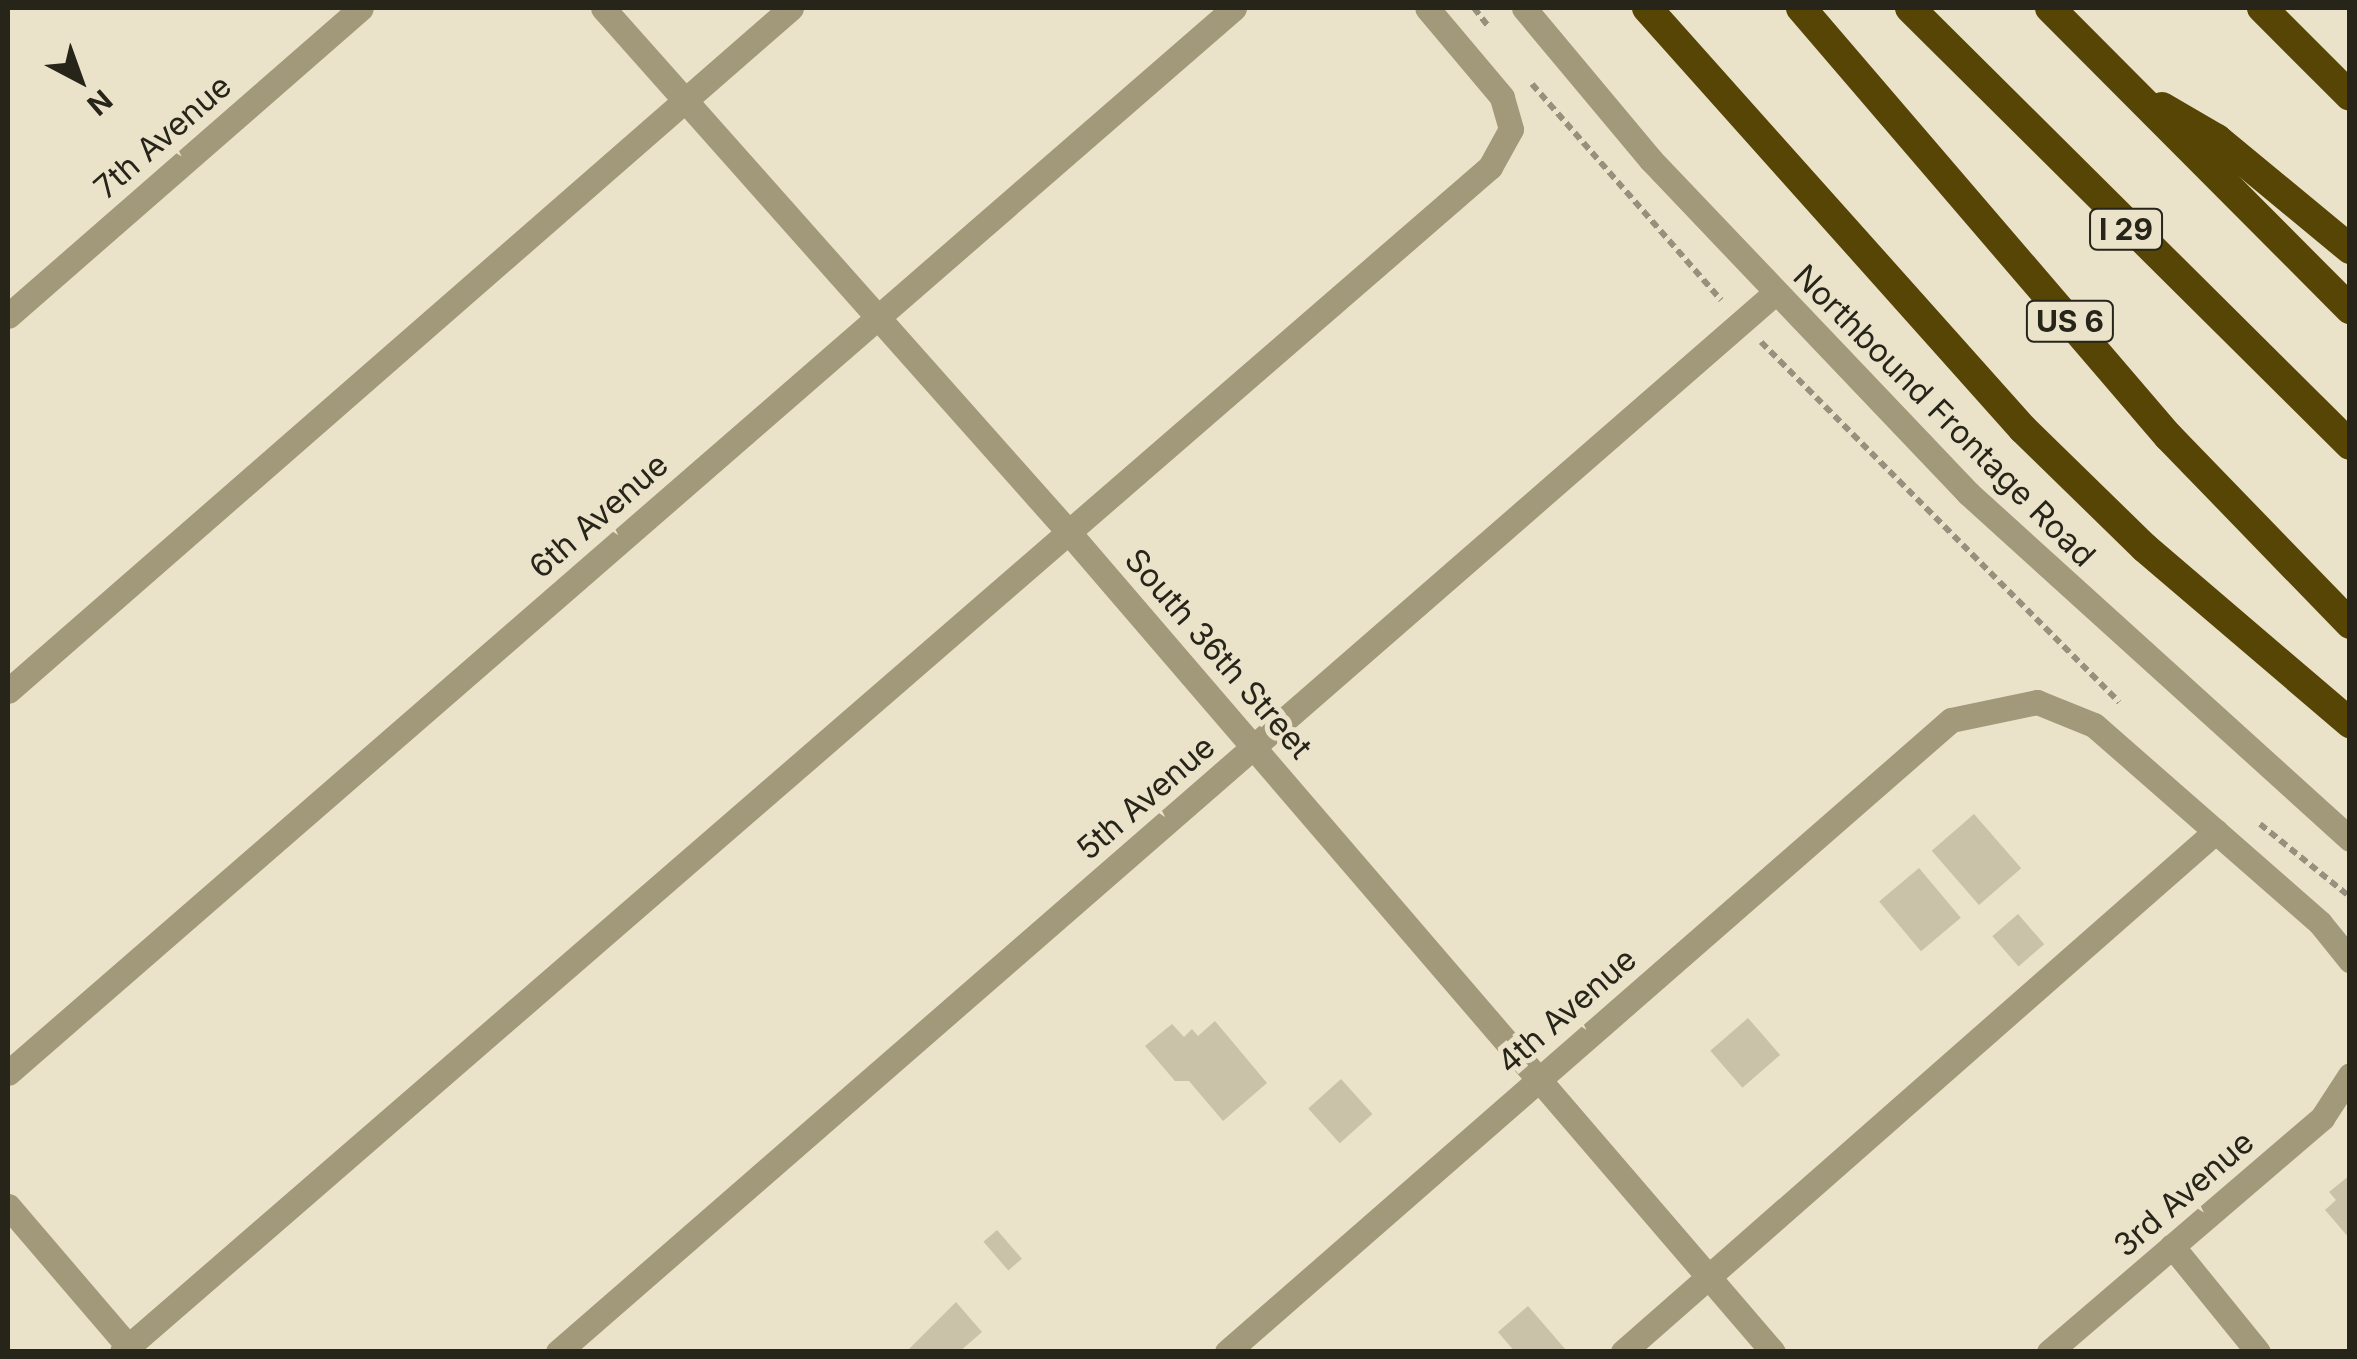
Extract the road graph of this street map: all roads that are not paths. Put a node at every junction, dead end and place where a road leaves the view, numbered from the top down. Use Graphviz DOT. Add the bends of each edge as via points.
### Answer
graph roads {
  1 [pos="361,8"];
  2 [pos="603,8"];
  3 [pos="790,8"];
  4 [pos="1234,8"];
  5 [pos="1427,8"];
  6 [pos="1524,8"];
  7 [pos="1647,8"];
  8 [pos="1802,8"];
  9 [pos="1910,8"];
  10 [pos="2050,8"];
  11 [pos="2262,8"];
  12 [pos="2125,85"];
  13 [pos="2350,96"];
  14 [pos="683,99"];
  15 [pos="2350,250"];
  16 [pos="1774,293"];
  17 [pos="2350,309"];
  18 [pos="879,315"];
  19 [pos="8,316"];
  20 [pos="2350,445"];
  21 [pos="1066,528"];
  22 [pos="2350,624"];
  23 [pos="8,692"];
  24 [pos="2350,724"];
  25 [pos="1255,746"];
  26 [pos="2216,832"];
  27 [pos="2350,839"];
  28 [pos="2350,960"];
  29 [pos="8,1073"];
  30 [pos="2350,1075"];
  31 [pos="1540,1078"];
  32 [pos="8,1206"];
  33 [pos="2172,1246"];
  34 [pos="1708,1277"];
  35 [pos="128,1350"];
  36 [pos="558,1352"];
  37 [pos="1227,1352"];
  38 [pos="1623,1352"];
  39 [pos="1773,1352"];
  40 [pos="2048,1352"];
  41 [pos="2258,1352"];
  1 -- 19 [label="street, 7th Avenue"];
  2 -- 14 [label="street, South 36th Street"];
  3 -- 14 [label="street"];
  4 -- 18 [label="street, 6th Avenue"];
  5 -- 21 [label="street" via="1502,96 1511,129 1490,166"];
  6 -- 16 [label="street, Northbound Frontage Road"];
  7 -- 24 [label="highway" via="2024,429 2144,548"];
  8 -- 22 [label="highway, US 6" via="2168,436"];
  9 -- 20 [label="highway, I 29"];
  10 -- 12 [label="highway"];
  11 -- 13 [label="highway"];
  12 -- 15 [label="highway" via="2217,139"];
  12 -- 17 [label="highway"];
  14 -- 18 [label="street, South 36th Street"];
  14 -- 23 [label="street"];
  16 -- 25 [label="street, 5th Avenue"];
  16 -- 27 [label="street, Northbound Frontage Road" via="2009,532"];
  18 -- 21 [label="street, South 36th Street"];
  18 -- 29 [label="street, 6th Avenue"];
  21 -- 25 [label="street, South 36th Street"];
  21 -- 35 [label="street"];
  25 -- 31 [label="street, South 36th Street"];
  25 -- 36 [label="street, 5th Avenue"];
  26 -- 28 [label="street" via="2320,923"];
  26 -- 31 [label="street, 4th Avenue" via="2094,725 2037,702 1951,720"];
  26 -- 34 [label="street"];
  30 -- 33 [label="street, 3rd Avenue" via="2322,1118"];
  31 -- 34 [label="street, South 36th Street"];
  31 -- 37 [label="street, 4th Avenue"];
  32 -- 35 [label="street"];
  33 -- 40 [label="street, 3rd Avenue"];
  33 -- 41 [label="street"];
  34 -- 38 [label="street"];
  34 -- 39 [label="street, South 36th Street"];
}
